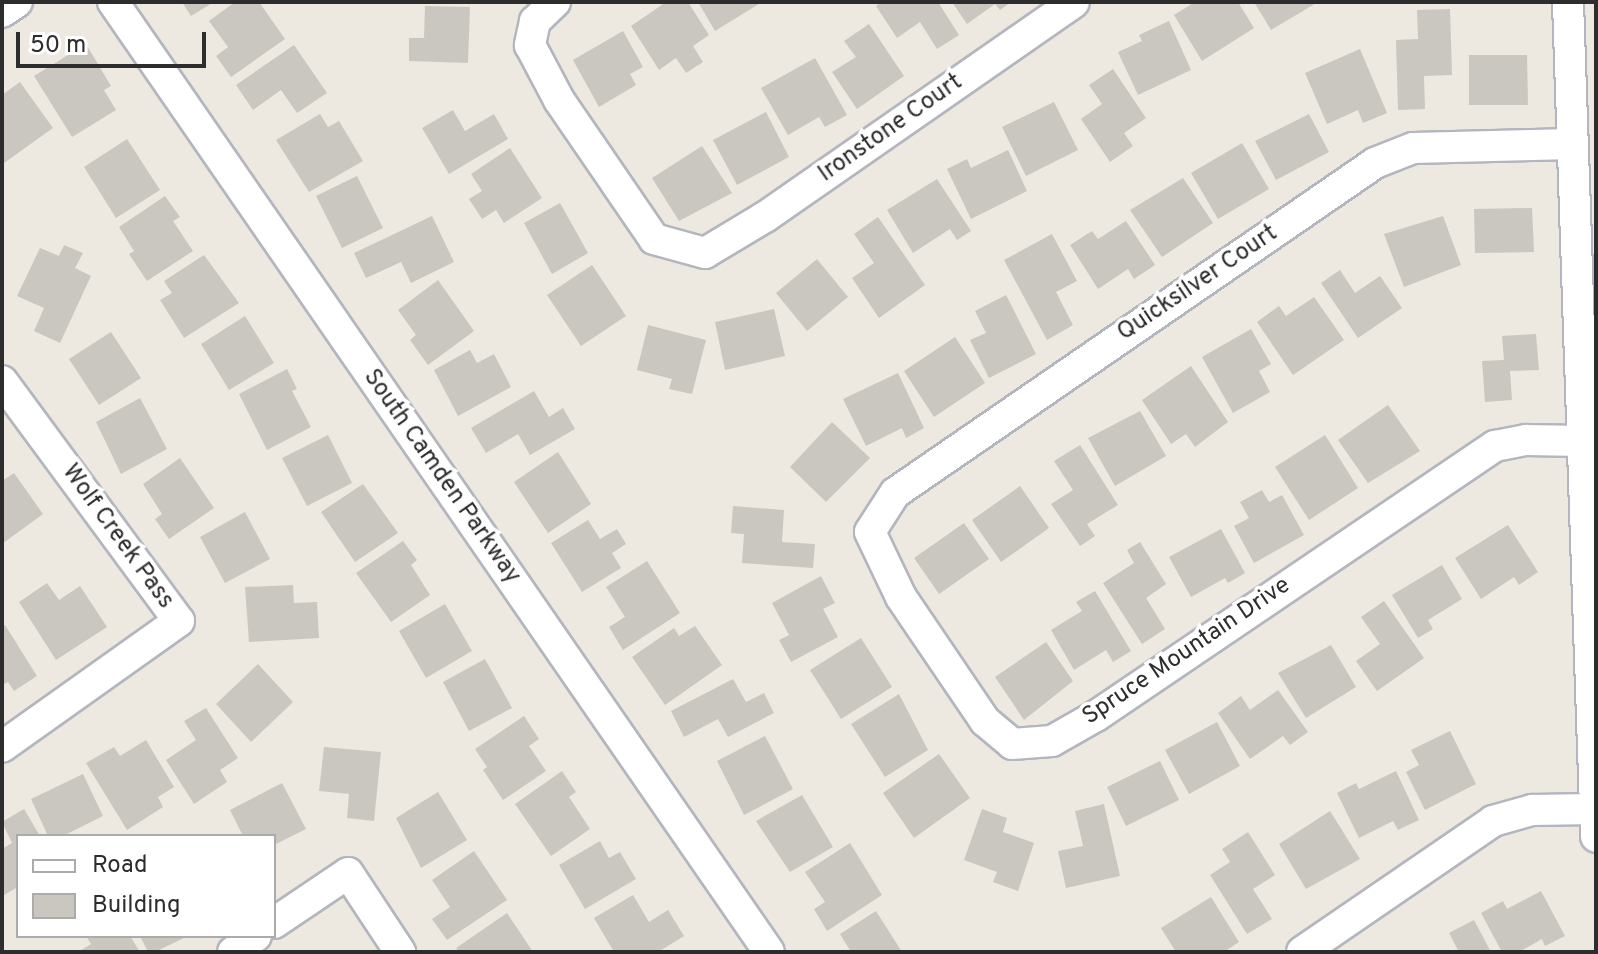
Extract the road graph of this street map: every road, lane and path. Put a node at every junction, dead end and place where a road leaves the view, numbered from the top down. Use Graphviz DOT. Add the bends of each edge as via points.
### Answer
graph roads {
  1 [pos="17,2"];
  2 [pos="113,2"];
  3 [pos="555,2"];
  4 [pos="1074,2"];
  5 [pos="1568,2"];
  6 [pos="2,12"];
  7 [pos="1572,144"];
  8 [pos="3,380"];
  9 [pos="1582,441"];
  10 [pos="870,532"];
  11 [pos="2,747"];
  12 [pos="1595,809"];
  13 [pos="1596,837"];
  14 [pos="276,922"];
  15 [pos="253,938"];
  16 [pos="233,952"];
  17 [pos="400,952"];
  18 [pos="769,952"];
  19 [pos="1302,952"];
  1 -- 6 [label="street"];
  2 -- 18 [label="street, South Camden Parkway"];
  3 -- 4 [label="street, Ironstone Court" via="535,21 530,45 559,100 654,239 705,253"];
  5 -- 7 [label="street"];
  7 -- 9 [label="street"];
  7 -- 10 [label="street, Quicksilver Court" via="1413,148 1375,163 895,493"];
  8 -- 11 [label="street, Wolf Creek Pass" via="179,621"];
  9 -- 10 [label="street, Spruce Mountain Drive" via="1526,440 1485,451 1052,741 1012,744 985,721 901,597"];
  9 -- 12 [label="street"];
  12 -- 13 [label="street"];
  12 -- 19 [label="street" via="1532,810 1493,821"];
  14 -- 17 [label="street" via="348,873"];
  15 -- 16 [label="street"];
}
